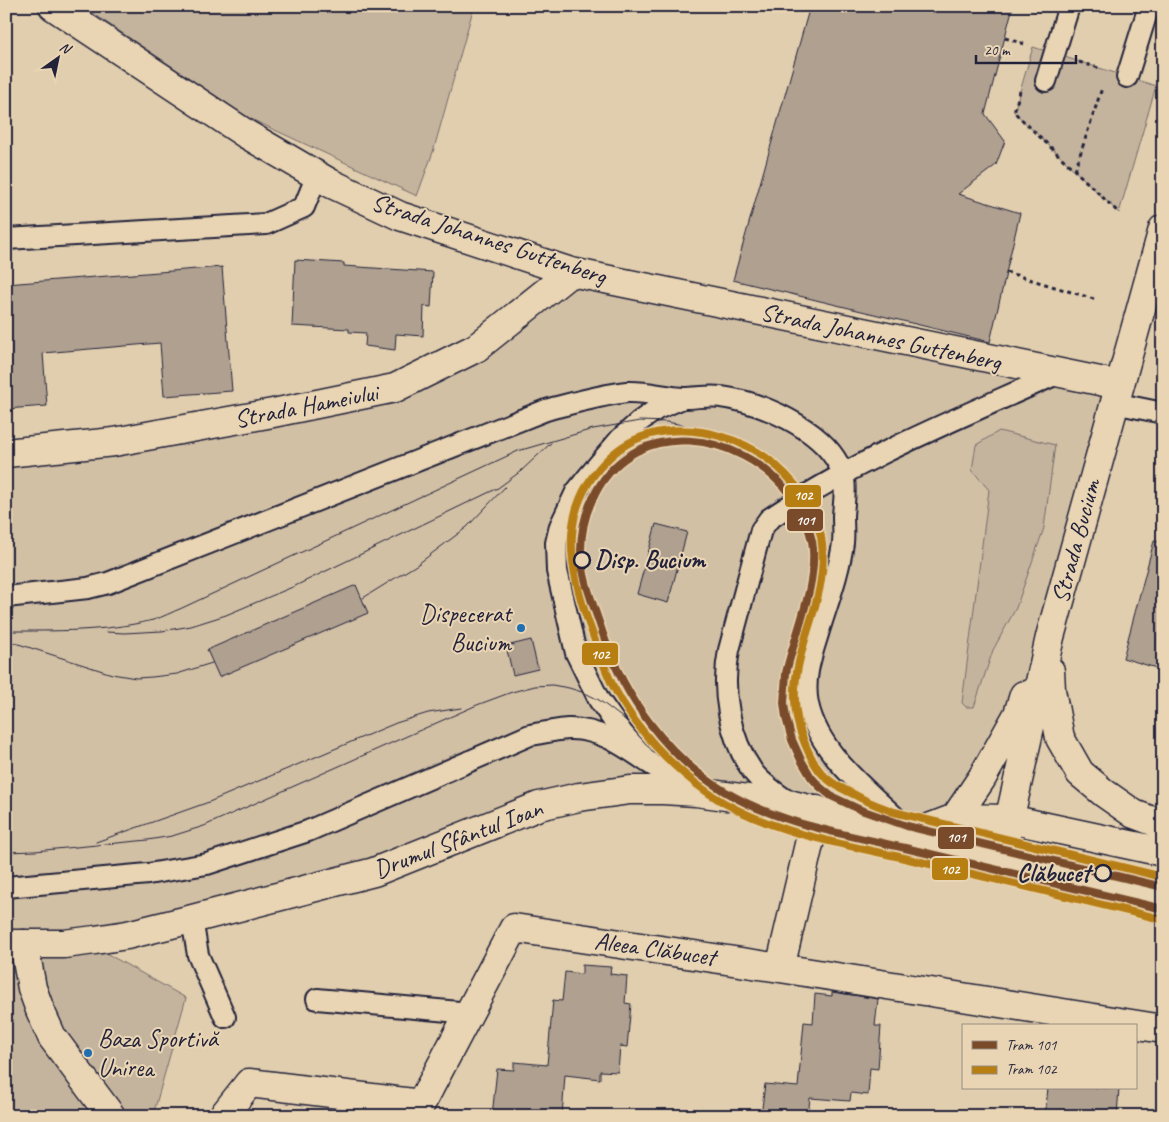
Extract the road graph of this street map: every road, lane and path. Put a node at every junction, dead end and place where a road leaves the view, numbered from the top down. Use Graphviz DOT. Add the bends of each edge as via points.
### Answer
graph roads {
  1 [pos="53,6"];
  2 [pos="1069,6"];
  3 [pos="1149,6"];
  4 [pos="1127,77"];
  5 [pos="1105,80"];
  6 [pos="1046,81"];
  7 [pos="1014,112"];
  8 [pos="1075,170"];
  9 [pos="317,175"];
  10 [pos="1119,213"];
  11 [pos="1163,229"];
  12 [pos="6,239"];
  13 [pos="571,272"];
  14 [pos="1006,272"];
  15 [pos="1094,299"];
  16 [pos="1059,373"];
  17 [pos="1117,394"];
  18 [pos="683,398"];
  19 [pos="1163,413"];
  20 [pos="6,453"];
  21 [pos="842,474"];
  22 [pos="6,596"];
  23 [pos="1050,637"];
  24 [pos="649,763"];
  25 [pos="696,792"];
  26 [pos="805,807"];
  27 [pos="955,818"];
  28 [pos="1009,819"];
  29 [pos="1163,825"];
  30 [pos="913,834"];
  31 [pos="1163,852"];
  32 [pos="1001,857"];
  33 [pos="6,887"];
  34 [pos="1163,897"];
  35 [pos="192,919"];
  36 [pos="15,944"];
  37 [pos="780,968"];
  38 [pos="318,1000"];
  39 [pos="470,1013"];
  40 [pos="225,1017"];
  41 [pos="1132,1024"];
  42 [pos="1136,1025"];
  43 [pos="1163,1029"];
  44 [pos="111,1116"];
  45 [pos="223,1116"];
  1 -- 9 [label="street, Strada Johannes Guttenberg" via="246,134"];
  2 -- 6 [label="lane"];
  3 -- 4 [label="lane"];
  5 -- 8 [label="path"];
  7 -- 8 [label="path"];
  8 -- 10 [label="path"];
  9 -- 12 [label="lane" via="304,207 266,224"];
  9 -- 13 [label="street, Strada Johannes Guttenberg" via="400,216"];
  11 -- 17 [label="street, Strada Bucium"];
  13 -- 16 [label="street, Strada Johannes Guttenberg"];
  13 -- 20 [label="street, Strada Hameiului" via="476,348 395,388 114,442"];
  14 -- 15 [label="path"];
  16 -- 17 [label="street, Strada Johannes Guttenberg"];
  16 -- 21 [label="lane"];
  17 -- 19 [label="lane"];
  17 -- 23 [label="street, Strada Bucium"];
  18 -- 21 [label="lane" via="720,397 771,412 802,428 828,448"];
  18 -- 22 [label="lane" via="629,392 546,410 108,583"];
  18 -- 24 [label="lane" via="640,420 602,459 576,492 556,543 557,571 576,653 599,700"];
  21 -- 26 [label="lane" via="775,515 761,530 726,664 729,714 740,749 768,787"];
  21 -- 30 [label="lane" via="846,486 842,548 808,666 808,703 813,721 839,763"];
  23 -- 27 [label="street" via="1030,678 1018,714"];
  23 -- 28 [label="street, Strada Bucium"];
  23 -- 29 [label="street" via="1050,690 1060,738 1080,773 1134,814"];
  24 -- 25 [label="lane"];
  24 -- 33 [label="lane" via="624,746 585,731 569,729 530,735 308,831 207,864 148,874"];
  25 -- 26 [label="street, Drumul Sfântul Ioan"];
  25 -- 35 [label="street, Drumul Sfântul Ioan" via="630,790 539,806 374,872"];
  26 -- 30 [label="street, Drumul Sfântul Ioan"];
  26 -- 37 [label="street"];
  27 -- 28 [label="street"];
  27 -- 30 [label="street"];
  28 -- 31 [label="street"];
  28 -- 32 [label="street, Strada Bucium"];
  30 -- 32 [label="street, Drumul Sfântul Ioan"];
  32 -- 34 [label="street, Drumul Sfântul Ioan"];
  35 -- 36 [label="street, Drumul Sfântul Ioan" via="96,940"];
  35 -- 40 [label="lane" via="198,955"];
  36 -- 44 [label="street" via="52,1037"];
  37 -- 39 [label="street, Aleea Clăbucet" via="514,928"];
  37 -- 41 [label="street, Aleea Clăbucet"];
  38 -- 39 [label="lane"];
  39 -- 45 [label="street, Aleea Clăbucet" via="421,1104 250,1083"];
  42 -- 43 [label="street, Aleea Clăbucet"];
}
